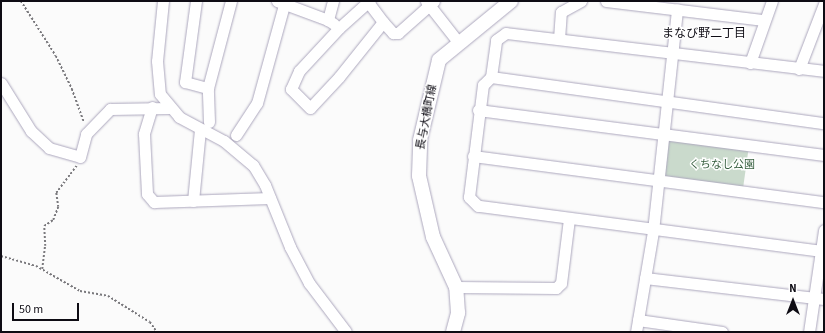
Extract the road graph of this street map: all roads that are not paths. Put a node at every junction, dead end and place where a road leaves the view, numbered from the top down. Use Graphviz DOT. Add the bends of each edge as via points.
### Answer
graph roads {
  1 [pos="163,1"];
  2 [pos="196,1"];
  3 [pos="231,1"];
  4 [pos="333,1"];
  5 [pos="511,1"];
  6 [pos="581,1"];
  7 [pos="606,1"];
  8 [pos="772,1"];
  9 [pos="282,2"];
  10 [pos="369,2"];
  11 [pos="430,2"];
  12 [pos="824,4"];
  13 [pos="677,10"];
  14 [pos="328,20"];
  15 [pos="764,20"];
  16 [pos="383,22"];
  17 [pos="339,28"];
  18 [pos="559,39"];
  19 [pos="458,42"];
  20 [pos="672,52"];
  21 [pos="750,63"];
  22 [pos="799,69"];
  23 [pos="824,72"];
  24 [pos="491,77"];
  25 [pos="1,83"];
  26 [pos="208,88"];
  27 [pos="666,102"];
  28 [pos="152,107"];
  29 [pos="169,108"];
  30 [pos="478,110"];
  31 [pos="824,124"];
  32 [pos="205,125"];
  33 [pos="236,135"];
  34 [pos="663,135"];
  35 [pos="824,155"];
  36 [pos="474,156"];
  37 [pos="658,181"];
  38 [pos="270,198"];
  39 [pos="193,201"];
  40 [pos="824,202"];
  41 [pos="569,219"];
  42 [pos="824,230"];
  43 [pos="653,231"];
  44 [pos="822,251"];
  45 [pos="645,278"];
  46 [pos="456,287"];
  47 [pos="819,298"];
  48 [pos="638,320"];
  49 [pos="346,332"];
  50 [pos="453,332"];
  51 [pos="636,332"];
  52 [pos="722,332"];
  53 [pos="809,332"];
  1 -- 29 [label="street" via="156,76 160,94"];
  2 -- 26 [label="street" via="185,82"];
  3 -- 26 [label="street"];
  4 -- 14 [label="street"];
  5 -- 19 [label="main road, 長与大橋町線"];
  6 -- 18 [label="street" via="561,12"];
  7 -- 13 [label="street"];
  8 -- 15 [label="street"];
  9 -- 14 [label="street"];
  9 -- 33 [label="street" via="257,103"];
  10 -- 16 [label="street"];
  10 -- 17 [label="street"];
  11 -- 16 [label="street" via="398,32 393,32"];
  11 -- 19 [label="street"];
  12 -- 22 [label="street"];
  13 -- 15 [label="street"];
  13 -- 20 [label="street"];
  14 -- 17 [label="street"];
  15 -- 21 [label="street"];
  16 -- 17 [label="street" via="339,77 310,108 291,89 300,70"];
  18 -- 20 [label="street"];
  18 -- 24 [label="street" via="506,33 496,40"];
  19 -- 46 [label="main road, 長与大橋町線" via="439,60 420,140 419,176 433,237"];
  20 -- 21 [label="street"];
  20 -- 27 [label="street"];
  21 -- 22 [label="street"];
  22 -- 23 [label="street"];
  24 -- 27 [label="street"];
  24 -- 30 [label="street" via="483,85"];
  25 -- 28 [label="street" via="31,131 49,148 80,157 86,134 110,109"];
  26 -- 32 [label="street"];
  27 -- 31 [label="street"];
  27 -- 34 [label="street"];
  28 -- 29 [label="street"];
  28 -- 39 [label="street" via="144,134 147,194 154,202"];
  29 -- 32 [label="street" via="179,117"];
  30 -- 34 [label="street"];
  30 -- 36 [label="street"];
  32 -- 38 [label="street" via="241,152 253,165"];
  32 -- 39 [label="street"];
  34 -- 35 [label="street"];
  34 -- 37 [label="street"];
  36 -- 37 [label="street"];
  36 -- 41 [label="street" via="468,197 478,206"];
  37 -- 40 [label="street"];
  37 -- 43 [label="street"];
  38 -- 39 [label="street"];
  38 -- 49 [label="street" via="309,283"];
  41 -- 43 [label="street"];
  41 -- 46 [label="street" via="561,283 556,288"];
  42 -- 44 [label="street"];
  43 -- 44 [label="street"];
  43 -- 45 [label="street"];
  44 -- 47 [label="street"];
  45 -- 47 [label="street"];
  45 -- 48 [label="street"];
  46 -- 50 [label="main road, 長与大橋町線" via="458,313"];
  47 -- 53 [label="street"];
  48 -- 51 [label="street"];
  48 -- 52 [label="street"];
}
